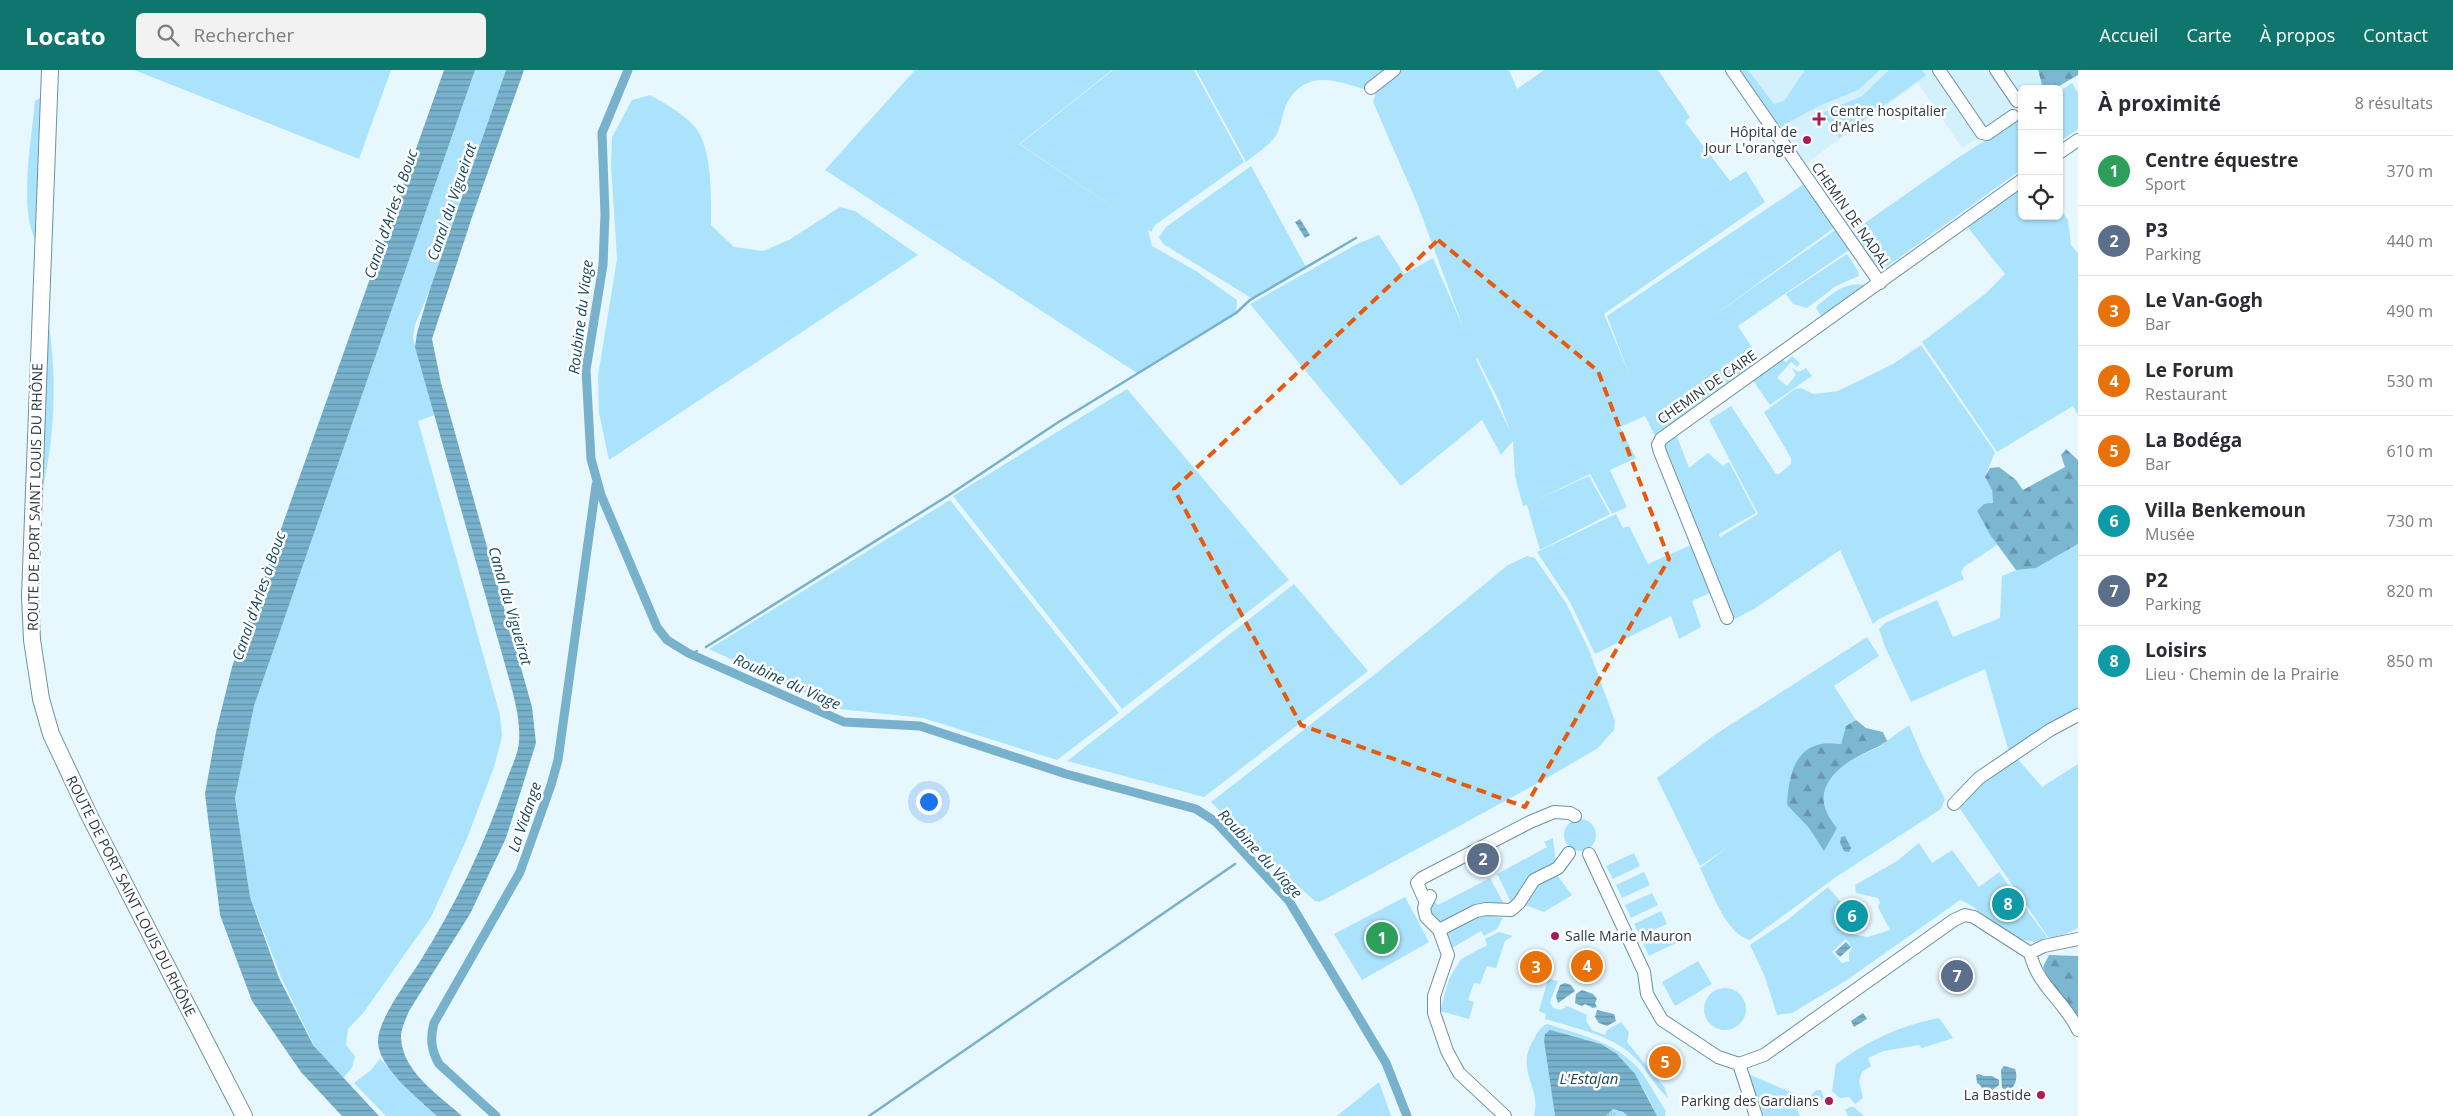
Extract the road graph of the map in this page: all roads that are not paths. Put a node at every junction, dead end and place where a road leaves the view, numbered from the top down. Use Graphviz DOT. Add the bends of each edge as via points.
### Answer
graph roads {
  1 [pos="50,70"];
  2 [pos="1394,70"];
  3 [pos="1732,70"];
  4 [pos="1939,70"];
  5 [pos="1996,70"];
  6 [pos="1371,88"];
  7 [pos="2017,101"];
  8 [pos="2013,116"];
  9 [pos="2078,140"];
  10 [pos="2063,150"];
  11 [pos="2018,183"];
  12 [pos="1880,283"];
  13 [pos="1727,618"];
  14 [pos="2078,715"];
  15 [pos="1954,804"];
  16 [pos="1575,816"];
  17 [pos="1569,853"];
  18 [pos="1589,854"];
  19 [pos="1439,930"];
  20 [pos="2078,939"];
  21 [pos="2030,953"];
  22 [pos="2078,1030"];
  23 [pos="1739,1064"];
  24 [pos="244,1116"];
  25 [pos="1505,1116"];
  26 [pos="1756,1116"];
  1 -- 24 [label="main road, ROUTE DE PORT SAINT LOUIS DU RHÔNE" via="30,596 32,640 41,699 50,734 89,816"];
  2 -- 6 [label="street"];
  3 -- 12 [label="street, CHEMIN DE NADAL"];
  4 -- 8 [label="street" via="1982,133 1987,134"];
  5 -- 7 [label="street"];
  9 -- 10 [label="street"];
  11 -- 12 [label="street, CHEMIN DE NADAL"];
  12 -- 13 [label="street, CHEMIN DE CAIRE" via="1661,439 1658,445"];
  14 -- 15 [label="street" via="1979,778"];
  16 -- 19 [label="street" via="1554,812 1422,878 1417,883 1428,900 1426,917"];
  17 -- 19 [label="street" via="1558,868 1534,880 1511,910 1476,911"];
  18 -- 23 [label="street" via="1644,972 1647,994 1662,1020 1718,1057"];
  19 -- 25 [label="street" via="1448,955 1434,996 1434,1013 1447,1051 1458,1073"];
  20 -- 21 [label="street" via="2044,946"];
  21 -- 22 [label="street" via="2034,969 2071,1015"];
  21 -- 23 [label="street" via="1974,917 1965,915 1764,1054"];
  23 -- 26 [label="street"];
}
